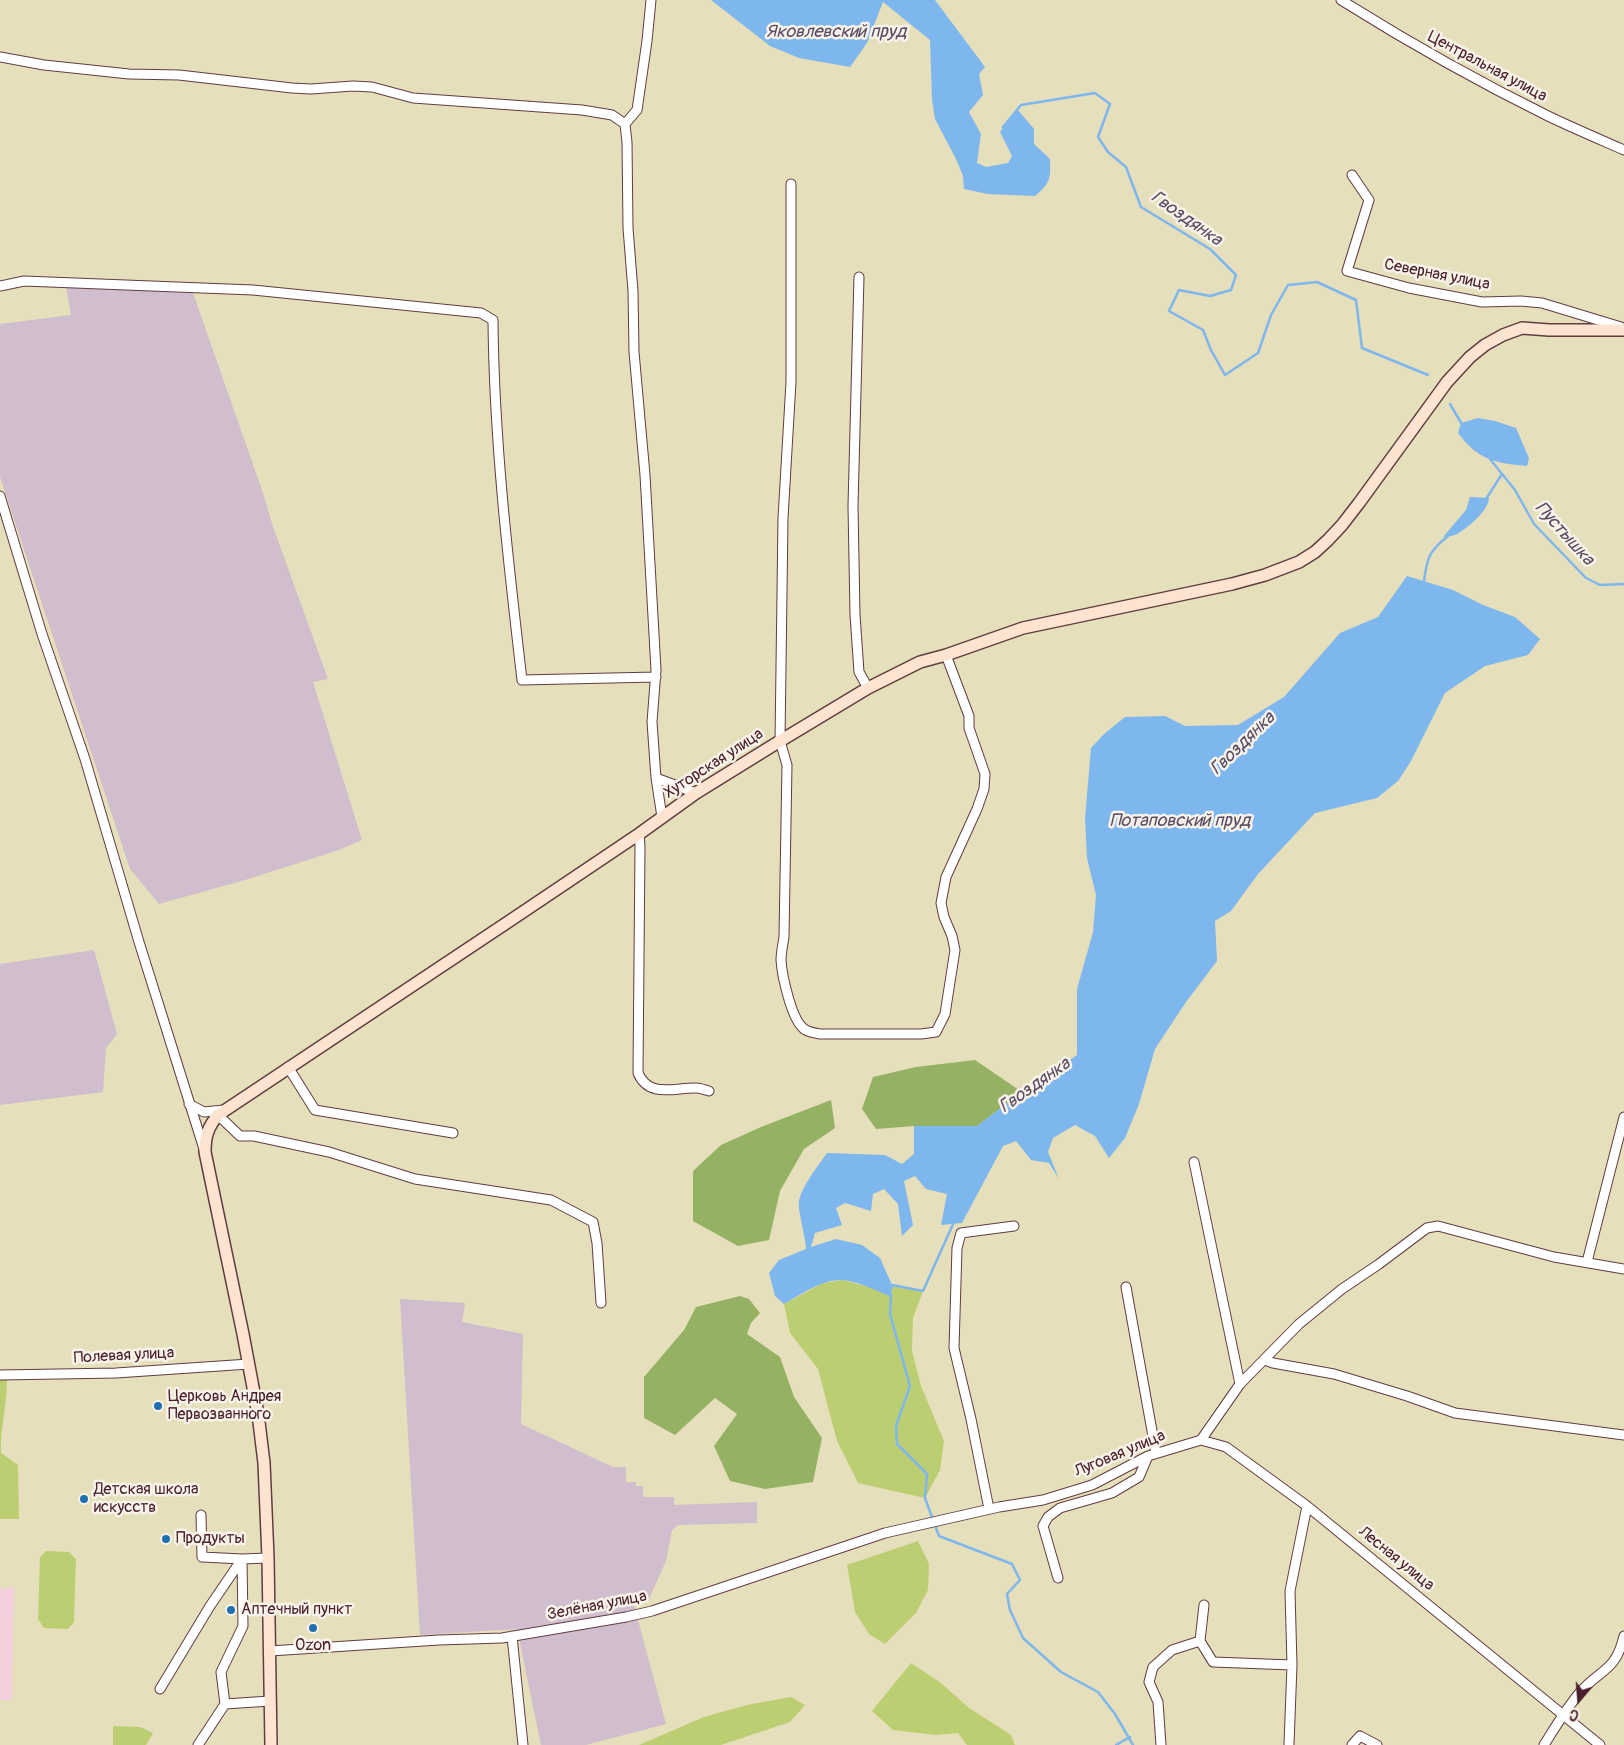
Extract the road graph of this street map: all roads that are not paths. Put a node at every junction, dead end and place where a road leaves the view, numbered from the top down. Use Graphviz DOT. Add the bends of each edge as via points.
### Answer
graph roads {
  1 [pos="651,0"];
  2 [pos="1341,0"];
  3 [pos="0,57"];
  4 [pos="626,124"];
  5 [pos="1624,150"];
  6 [pos="1352,175"];
  7 [pos="791,184"];
  8 [pos="859,277"];
  9 [pos="0,286"];
  10 [pos="1624,329"];
  11 [pos="0,496"];
  12 [pos="946,655"];
  13 [pos="656,676"];
  14 [pos="868,688"];
  15 [pos="780,740"];
  16 [pos="656,778"];
  17 [pos="696,793"];
  18 [pos="662,817"];
  19 [pos="639,834"];
  20 [pos="288,1067"];
  21 [pos="709,1090"];
  22 [pos="189,1104"];
  23 [pos="221,1112"];
  24 [pos="1624,1117"];
  25 [pos="453,1133"];
  26 [pos="205,1152"];
  27 [pos="1194,1162"];
  28 [pos="1014,1226"];
  29 [pos="1587,1262"];
  30 [pos="1624,1269"];
  31 [pos="1126,1287"];
  32 [pos="601,1303"];
  33 [pos="1265,1360"];
  34 [pos="249,1364"];
  35 [pos="0,1375"];
  36 [pos="1240,1384"];
  37 [pos="1624,1435"];
  38 [pos="1201,1440"];
  39 [pos="1152,1454"];
  40 [pos="1307,1506"];
  41 [pos="990,1509"];
  42 [pos="200,1515"];
  43 [pos="950,1518"];
  44 [pos="268,1558"];
  45 [pos="242,1559"];
  46 [pos="1058,1578"];
  47 [pos="1204,1605"];
  48 [pos="512,1636"];
  49 [pos="1624,1636"];
  50 [pos="1200,1641"];
  51 [pos="270,1651"];
  52 [pos="1292,1665"];
  53 [pos="160,1689"];
  54 [pos="270,1701"];
  55 [pos="225,1704"];
  56 [pos="1563,1715"];
  57 [pos="1289,1744"];
  58 [pos="198,1745"];
  59 [pos="271,1745"];
  60 [pos="523,1745"];
  61 [pos="1161,1745"];
  62 [pos="1352,1745"];
  63 [pos="1377,1745"];
  64 [pos="1544,1745"];
  65 [pos="1600,1745"];
  1 -- 4 [label="street" via="637,110"];
  2 -- 5 [label="street, Центральная улица" via="1430,54 1549,116"];
  3 -- 4 [label="street" via="44,65 129,74 179,75 292,88 372,87 413,98 582,110 612,115"];
  4 -- 13 [label="street" via="634,352 645,475"];
  6 -- 10 [label="street, Северная улица" via="1369,200 1346,271 1409,288 1482,302 1542,303"];
  7 -- 15 [label="street" via="791,382 783,518"];
  8 -- 14 [label="street" via="853,506 854,615 859,672"];
  9 -- 13 [label="street" via="24,281 253,290 488,316 493,320 498,435 522,680"];
  10 -- 12 [label="main road, Хуторская улица" via="1522,328 1485,345 1447,382 1342,525 1315,552 1299,562 1232,584 1023,628"];
  11 -- 22 [label="street" via="85,758"];
  12 -- 14 [label="main road, Хуторская улица" via="920,662"];
  12 -- 15 [label="street" via="969,716 985,774 984,789 946,877 941,903 954,950 945,1014 936,1032 820,1034 803,1028 798,1021 784,980 781,959 787,764"];
  13 -- 16 [label="street" via="652,722"];
  14 -- 15 [label="main road, Хуторская улица"];
  15 -- 17 [label="main road, Хуторская улица"];
  16 -- 17 [label="street"];
  16 -- 18 [label="street"];
  17 -- 18 [label="main road, Хуторская улица"];
  18 -- 19 [label="main road, Хуторская улица"];
  19 -- 20 [label="main road, Хуторская улица"];
  19 -- 21 [label="street" via="638,1073 653,1088 664,1091"];
  20 -- 23 [label="main road, Хуторская улица"];
  20 -- 25 [label="street" via="315,1110"];
  22 -- 23 [label="street" via="204,1112"];
  22 -- 26 [label="street"];
  23 -- 26 [label="main road" via="211,1122 206,1134"];
  23 -- 32 [label="street" via="240,1136 329,1152 415,1179 551,1200 593,1222"];
  24 -- 29 [label="street"];
  26 -- 34 [label="main road"];
  27 -- 36 [label="street"];
  28 -- 41 [label="street" via="961,1233 957,1248 954,1348"];
  29 -- 30 [label="street"];
  29 -- 33 [label="street" via="1554,1257 1438,1226 1427,1228 1299,1324"];
  31 -- 39 [label="street"];
  33 -- 36 [label="street"];
  33 -- 37 [label="street" via="1334,1374 1454,1413"];
  34 -- 35 [label="street, Полевая улица" via="116,1373"];
  34 -- 44 [label="main road" via="264,1463"];
  36 -- 38 [label="street"];
  38 -- 39 [label="street, Луговая улица"];
  38 -- 40 [label="street, Лесная улица" via="1226,1447"];
  39 -- 41 [label="street, Луговая улица" via="1092,1484 1043,1500"];
  39 -- 46 [label="street" via="1139,1477 1112,1494 1060,1508 1048,1517 1042,1526"];
  40 -- 52 [label="street" via="1290,1591"];
  40 -- 56 [label="street, Лесная улица"];
  41 -- 43 [label="street, Луговая улица"];
  42 -- 45 [label="street" via="202,1558"];
  43 -- 48 [label="street, Зелёная улица" via="851,1544 652,1611"];
  44 -- 45 [label="street"];
  44 -- 51 [label="main road"];
  45 -- 53 [label="street"];
  45 -- 55 [label="street" via="243,1626 221,1672"];
  47 -- 50 [label="street"];
  48 -- 51 [label="street, Зелёная улица"];
  48 -- 60 [label="street"];
  49 -- 56 [label="street" via="1613,1664 1584,1689"];
  50 -- 52 [label="street" via="1213,1662"];
  50 -- 61 [label="street" via="1172,1650 1153,1667 1149,1682 1158,1702"];
  51 -- 54 [label="main road"];
  52 -- 57 [label="street"];
  54 -- 55 [label="street"];
  54 -- 59 [label="main road"];
  55 -- 58 [label="street"];
  56 -- 64 [label="street"];
  56 -- 65 [label="street, Лесная улица"];
  62 -- 63 [label="street" via="1360,1736"];
}
